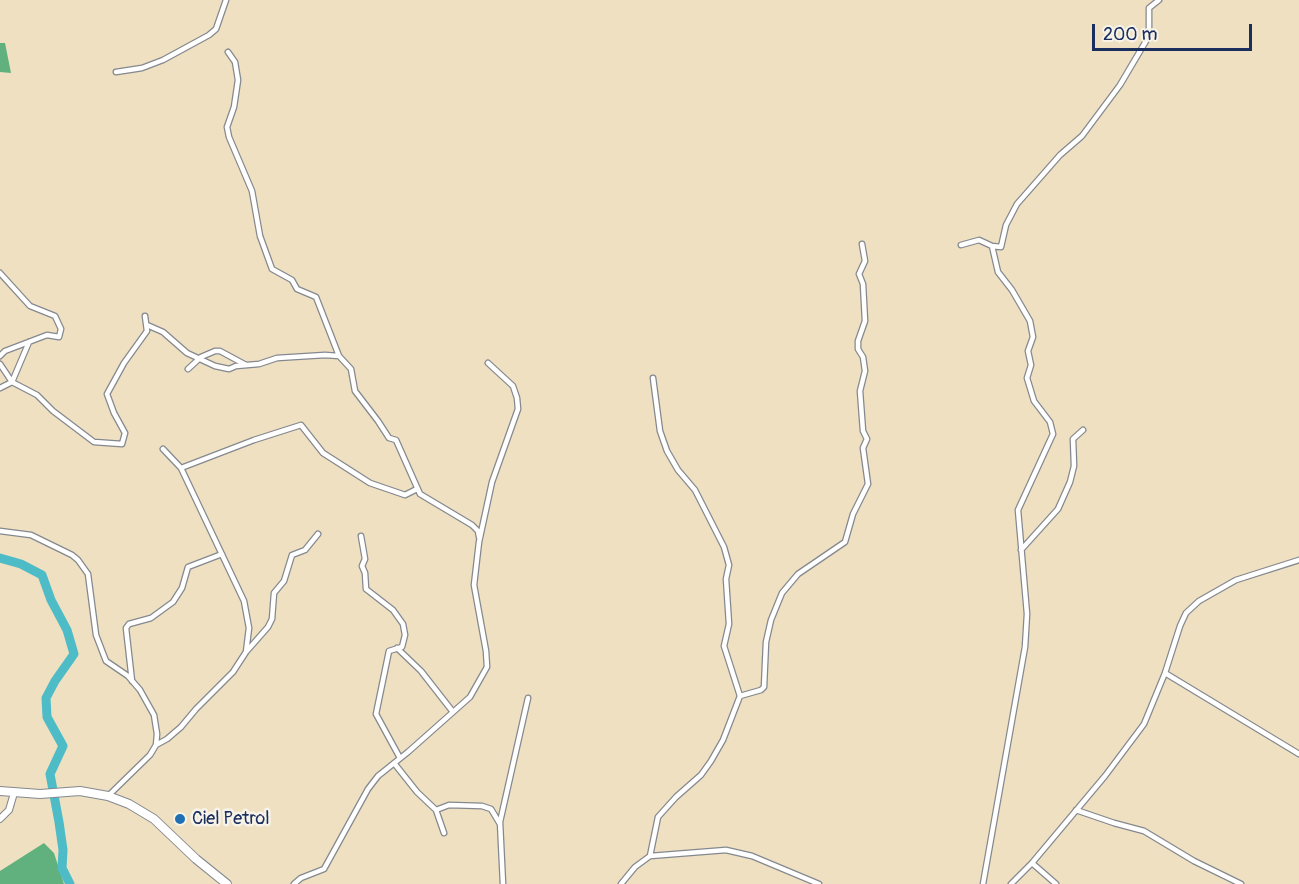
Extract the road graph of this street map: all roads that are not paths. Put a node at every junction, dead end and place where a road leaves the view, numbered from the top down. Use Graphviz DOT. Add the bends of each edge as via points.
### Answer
graph roads {
  1 [pos="226,0"];
  2 [pos="1159,0"];
  3 [pos="228,52"];
  4 [pos="116,72"];
  5 [pos="862,244"];
  6 [pos="961,245"];
  7 [pos="992,246"];
  8 [pos="0,273"];
  9 [pos="145,315"];
  10 [pos="147,325"];
  11 [pos="29,342"];
  12 [pos="0,356"];
  13 [pos="339,356"];
  14 [pos="199,359"];
  15 [pos="488,363"];
  16 [pos="0,364"];
  17 [pos="246,365"];
  18 [pos="188,369"];
  19 [pos="652,378"];
  20 [pos="12,382"];
  21 [pos="0,388"];
  22 [pos="1083,430"];
  23 [pos="163,449"];
  24 [pos="182,468"];
  25 [pos="417,489"];
  26 [pos="0,531"];
  27 [pos="318,534"];
  28 [pos="361,536"];
  29 [pos="479,542"];
  30 [pos="1021,550"];
  31 [pos="222,554"];
  32 [pos="1299,560"];
  33 [pos="397,648"];
  34 [pos="246,652"];
  35 [pos="1165,674"];
  36 [pos="132,681"];
  37 [pos="740,696"];
  38 [pos="528,698"];
  39 [pos="453,712"];
  40 [pos="156,745"];
  41 [pos="1299,753"];
  42 [pos="400,758"];
  43 [pos="394,763"];
  44 [pos="0,791"];
  45 [pos="14,793"];
  46 [pos="108,796"];
  47 [pos="436,810"];
  48 [pos="1076,810"];
  49 [pos="0,819"];
  50 [pos="500,824"];
  51 [pos="444,833"];
  52 [pos="650,856"];
  53 [pos="1032,863"];
  54 [pos="227,884"];
  55 [pos="294,884"];
  56 [pos="503,884"];
  57 [pos="621,884"];
  58 [pos="819,884"];
  59 [pos="983,884"];
  60 [pos="1011,884"];
  61 [pos="1057,884"];
  62 [pos="1240,884"];
  1 -- 4 [label="street" via="216,29 209,35 163,60"];
  2 -- 7 [label="street" via="1149,8 1149,34 1120,85 1082,136 1017,204 1001,247"];
  3 -- 13 [label="street" via="235,62 238,80 228,120 229,137 252,191 260,236 272,269 292,280 297,289 316,297"];
  5 -- 37 [label="street" via="866,261 859,274 865,321 858,349 865,371 860,391 868,484 845,542 798,574 782,593 766,642 764,687"];
  6 -- 7 [label="street" via="979,240"];
  7 -- 30 [label="street" via="998,272 1030,321 1033,337 1027,378 1034,401 1050,422 1053,434 1018,510"];
  8 -- 11 [label="street" via="30,306 55,316 62,329 59,337 47,335"];
  9 -- 10 [label="street"];
  10 -- 14 [label="street"];
  10 -- 20 [label="street" via="147,331 107,394 125,433 122,444 94,442 37,395"];
  11 -- 12 [label="street"];
  11 -- 20 [label="street"];
  13 -- 17 [label="street" via="283,357"];
  13 -- 25 [label="street" via="351,369 355,391 389,438 396,440"];
  14 -- 17 [label="street" via="229,369"];
  14 -- 17 [label="street" via="220,351"];
  14 -- 18 [label="street"];
  15 -- 29 [label="street" via="513,386 518,409 492,482"];
  16 -- 20 [label="street"];
  19 -- 37 [label="street" via="667,451 695,490 729,565 729,624 724,646"];
  20 -- 21 [label="street"];
  22 -- 30 [label="street" via="1073,439 1074,466 1058,509"];
  23 -- 24 [label="street"];
  24 -- 25 [label="street" via="301,425 323,453 370,483 405,495"];
  24 -- 31 [label="street"];
  25 -- 29 [label="street" via="472,525 478,531"];
  26 -- 36 [label="street" via="31,535 78,560 88,574 96,635 106,661"];
  27 -- 34 [label="street" via="304,550 292,555 284,581 274,593 272,619"];
  28 -- 33 [label="street" via="366,589 393,610 403,624 402,647"];
  29 -- 39 [label="street" via="474,585 487,667 470,697"];
  30 -- 59 [label="street" via="1027,614 1025,647"];
  31 -- 34 [label="street" via="244,601 249,628"];
  31 -- 36 [label="street" via="188,567 173,602 151,618 126,628"];
  32 -- 35 [label="street" via="1236,580 1186,612"];
  33 -- 39 [label="street"];
  33 -- 42 [label="street" via="389,651 376,714"];
  34 -- 40 [label="street" via="233,672 181,727"];
  35 -- 41 [label="street"];
  35 -- 48 [label="street" via="1144,724"];
  36 -- 40 [label="street" via="154,715"];
  37 -- 52 [label="street" via="711,761 658,817"];
  38 -- 50 [label="street"];
  39 -- 42 [label="street"];
  40 -- 46 [label="street"];
  42 -- 43 [label="street"];
  43 -- 47 [label="street"];
  43 -- 55 [label="street" via="368,789 324,869"];
  44 -- 45 [label="highway"];
  45 -- 46 [label="highway" via="80,791"];
  45 -- 49 [label="street" via="9,810"];
  46 -- 54 [label="highway" via="154,819"];
  47 -- 50 [label="street" via="449,805 482,806 490,809"];
  47 -- 51 [label="street"];
  48 -- 53 [label="street"];
  48 -- 62 [label="street" via="1144,831"];
  50 -- 56 [label="street"];
  52 -- 57 [label="street"];
  52 -- 58 [label="street" via="726,850 752,856"];
  53 -- 60 [label="street"];
  53 -- 61 [label="street"];
}
